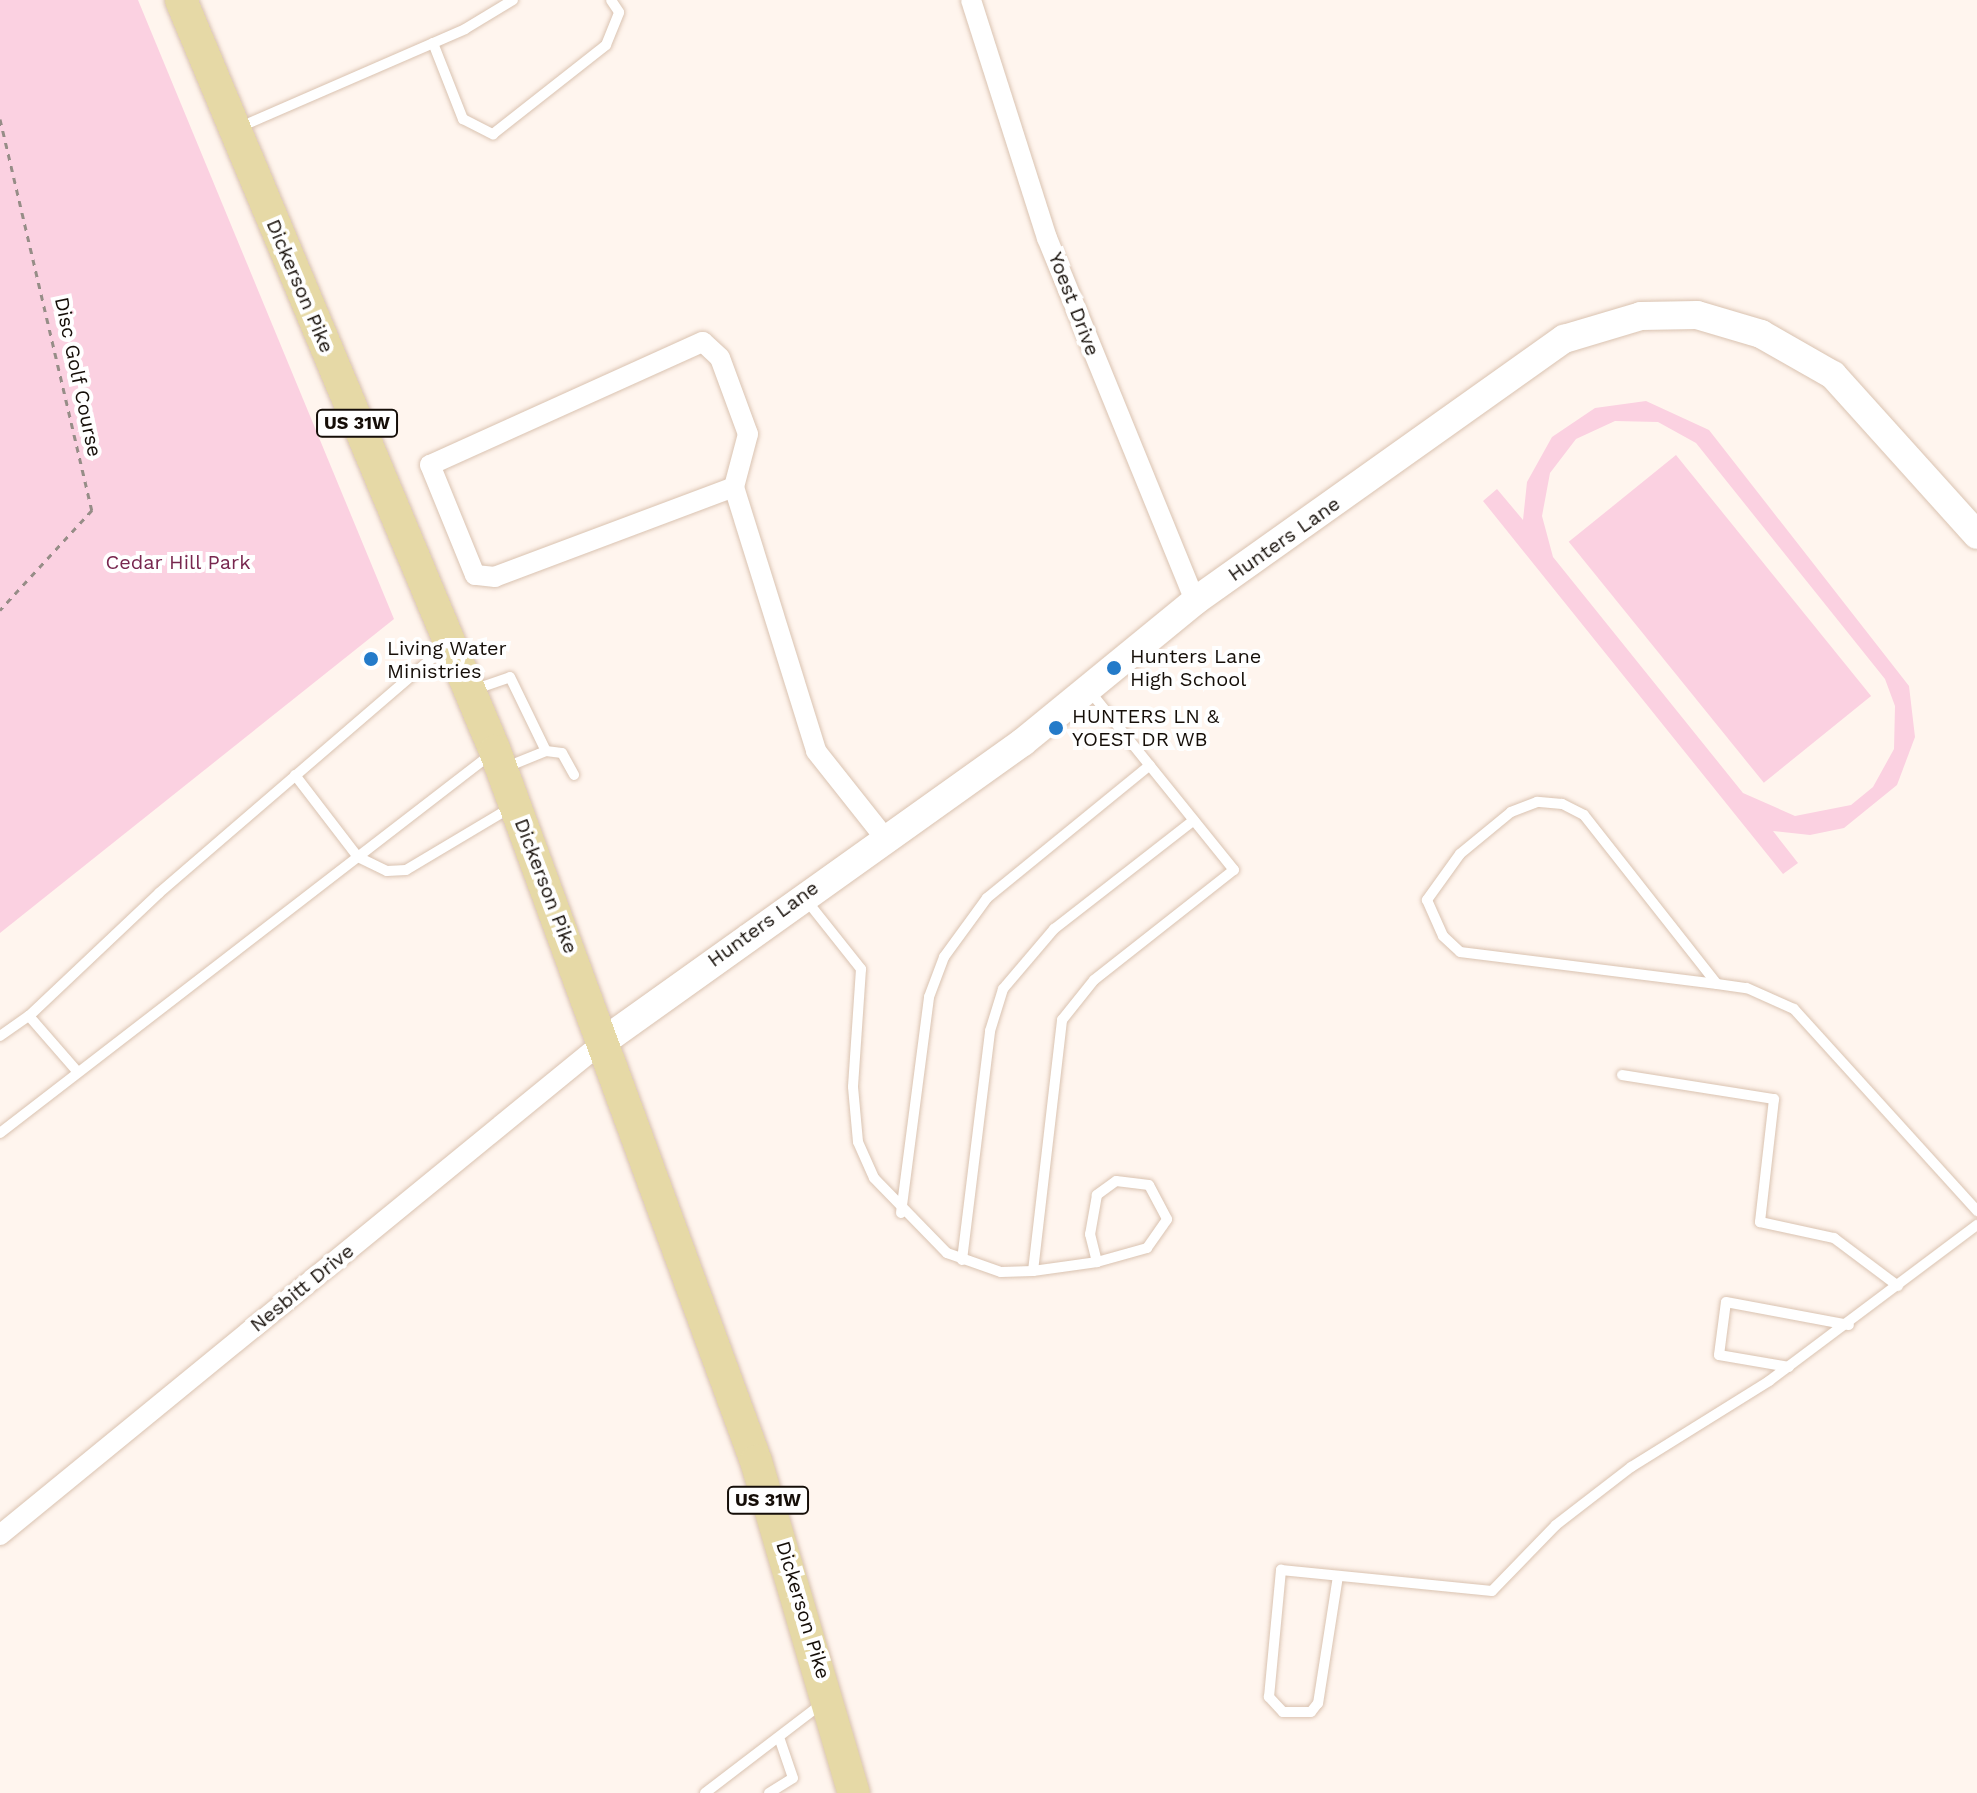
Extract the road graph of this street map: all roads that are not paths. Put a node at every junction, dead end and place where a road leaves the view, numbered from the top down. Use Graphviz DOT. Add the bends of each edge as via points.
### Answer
graph roads {
  1 [pos="181,0"];
  2 [pos="513,0"];
  3 [pos="611,0"];
  4 [pos="971,0"];
  5 [pos="433,43"];
  6 [pos="235,129"];
  7 [pos="734,487"];
  8 [pos="1977,535"];
  9 [pos="1195,601"];
  10 [pos="449,643"];
  11 [pos="1088,688"];
  12 [pos="470,691"];
  13 [pos="546,751"];
  14 [pos="498,760"];
  15 [pos="1150,765"];
  16 [pos="295,775"];
  17 [pos="574,775"];
  18 [pos="515,805"];
  19 [pos="1194,820"];
  20 [pos="885,838"];
  21 [pos="358,857"];
  22 [pos="802,895"];
  23 [pos="1717,984"];
  24 [pos="29,1016"];
  25 [pos="0,1036"];
  26 [pos="604,1041"];
  27 [pos="76,1070"];
  28 [pos="1622,1075"];
  29 [pos="0,1133"];
  30 [pos="1977,1211"];
  31 [pos="901,1213"];
  32 [pos="1977,1225"];
  33 [pos="962,1260"];
  34 [pos="1097,1262"];
  35 [pos="1033,1271"];
  36 [pos="1898,1286"];
  37 [pos="1849,1325"];
  38 [pos="1789,1367"];
  39 [pos="0,1535"];
  40 [pos="1338,1576"];
  41 [pos="829,1699"];
  42 [pos="779,1737"];
  43 [pos="705,1793"];
  44 [pos="769,1793"];
  45 [pos="854,1793"];
  1 -- 6 [label="main road, Dickerson Pike / US 31W"];
  2 -- 5 [label="lane"];
  3 -- 5 [label="lane" via="619,12 606,45 493,134 463,119"];
  4 -- 9 [label="street, Yoest Drive" via="1047,238"];
  5 -- 6 [label="lane"];
  6 -- 10 [label="main road, Dickerson Pike / US 31W"];
  7 -- 7 [label="street" via="495,577 475,575 430,465 703,342 720,358 748,434"];
  7 -- 20 [label="street" via="816,751"];
  8 -- 9 [label="street, Hunters Lane" via="1833,375 1761,334 1723,322 1697,315 1641,316 1564,339"];
  9 -- 11 [label="street, Hunters Lane"];
  10 -- 12 [label="main road, Dickerson Pike / US 31W"];
  10 -- 16 [label="lane"];
  11 -- 15 [label="lane"];
  11 -- 20 [label="street, Hunters Lane"];
  12 -- 13 [label="lane" via="510,677"];
  12 -- 14 [label="main road, Dickerson Pike / US 31W"];
  13 -- 14 [label="lane"];
  13 -- 17 [label="lane" via="562,753"];
  14 -- 18 [label="main road, Dickerson Pike / US 31W"];
  14 -- 21 [label="lane"];
  15 -- 19 [label="lane"];
  15 -- 31 [label="lane" via="987,898 944,957 929,997"];
  16 -- 21 [label="lane"];
  16 -- 24 [label="lane"];
  18 -- 21 [label="lane" via="406,870 377,868"];
  18 -- 26 [label="main road, Dickerson Pike / US 31W"];
  19 -- 33 [label="lane" via="1054,929 1003,989 990,1031"];
  19 -- 35 [label="lane" via="1234,870 1094,980 1062,1020"];
  20 -- 22 [label="street, Hunters Lane"];
  21 -- 27 [label="lane"];
  22 -- 26 [label="street, Hunters Lane"];
  22 -- 31 [label="lane" via="861,969 858,1142"];
  23 -- 23 [label="lane" via="1584,815 1562,804 1537,802 1511,812 1460,854 1427,900 1443,936 1460,952"];
  23 -- 30 [label="lane" via="1747,988 1794,1009"];
  24 -- 25 [label="lane"];
  24 -- 27 [label="lane"];
  26 -- 39 [label="street, Nesbitt Drive"];
  26 -- 41 [label="main road, Dickerson Pike / US 31W" via="756,1461"];
  27 -- 29 [label="lane"];
  28 -- 36 [label="lane" via="1774,1099 1760,1222 1834,1238"];
  31 -- 33 [label="lane"];
  32 -- 36 [label="lane"];
  33 -- 35 [label="lane"];
  34 -- 34 [label="lane" via="1147,1248 1163,1232 1165,1206 1149,1185 1116,1181 1097,1195 1090,1234"];
  34 -- 35 [label="lane"];
  36 -- 37 [label="lane"];
  37 -- 38 [label="lane"];
  37 -- 38 [label="lane" via="1726,1302 1719,1355"];
  38 -- 40 [label="lane" via="1631,1467 1556,1525 1492,1591"];
  40 -- 40 [label="lane" via="1281,1570 1269,1697 1283,1712 1311,1712 1318,1703"];
  41 -- 42 [label="lane"];
  41 -- 45 [label="main road, Dickerson Pike / US 31W"];
  42 -- 43 [label="lane"];
  42 -- 44 [label="lane" via="793,1778"];
}
